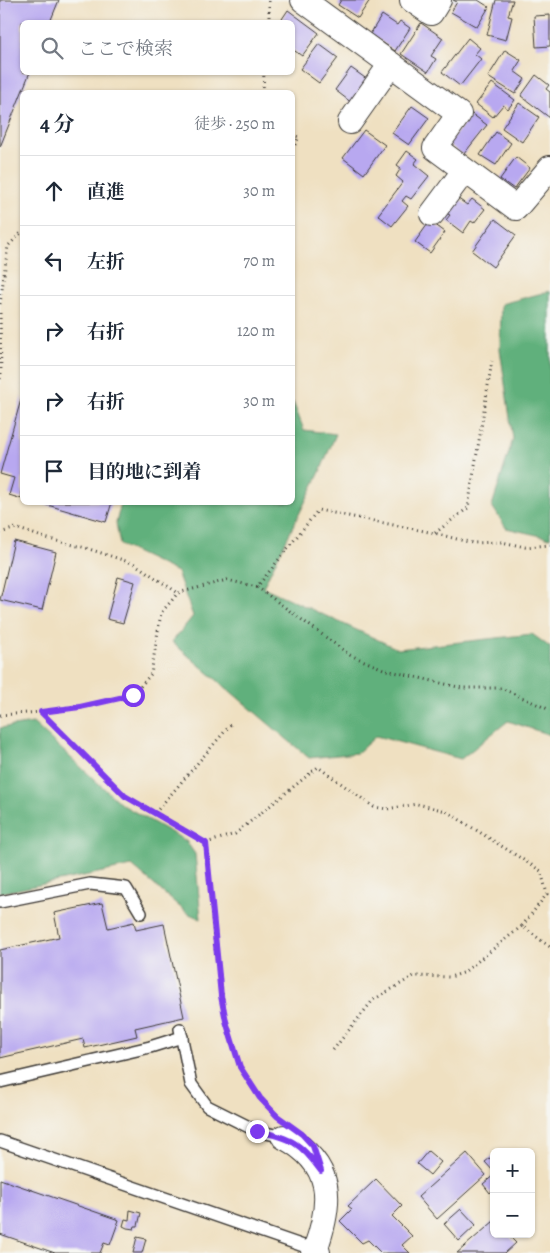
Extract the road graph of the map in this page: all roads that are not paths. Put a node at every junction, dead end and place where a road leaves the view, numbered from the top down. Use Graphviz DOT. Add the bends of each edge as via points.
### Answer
graph roads {
  1 [pos="303,0"];
  2 [pos="412,0"];
  3 [pos="439,0"];
  4 [pos="391,64"];
  5 [pos="350,122"];
  6 [pos="550,168"];
  7 [pos="464,171"];
  8 [pos="432,214"];
  9 [pos="0,902"];
  10 [pos="141,913"];
  11 [pos="0,1082"];
  12 [pos="284,1129"];
  13 [pos="0,1141"];
  14 [pos="315,1252"];
  1 -- 4 [label="street"];
  2 -- 3 [label="street" via="431,13"];
  4 -- 5 [label="street"];
  4 -- 7 [label="street" via="459,114 435,148"];
  6 -- 7 [label="street" via="516,208"];
  7 -- 8 [label="street"];
  9 -- 10 [label="lane" via="90,884 126,888"];
  11 -- 12 [label="lane" via="150,1047 181,1033 191,1084 207,1106 257,1131"];
  12 -- 14 [label="street" via="308,1152 321,1171 326,1192 325,1211"];
  13 -- 14 [label="lane"];
}
